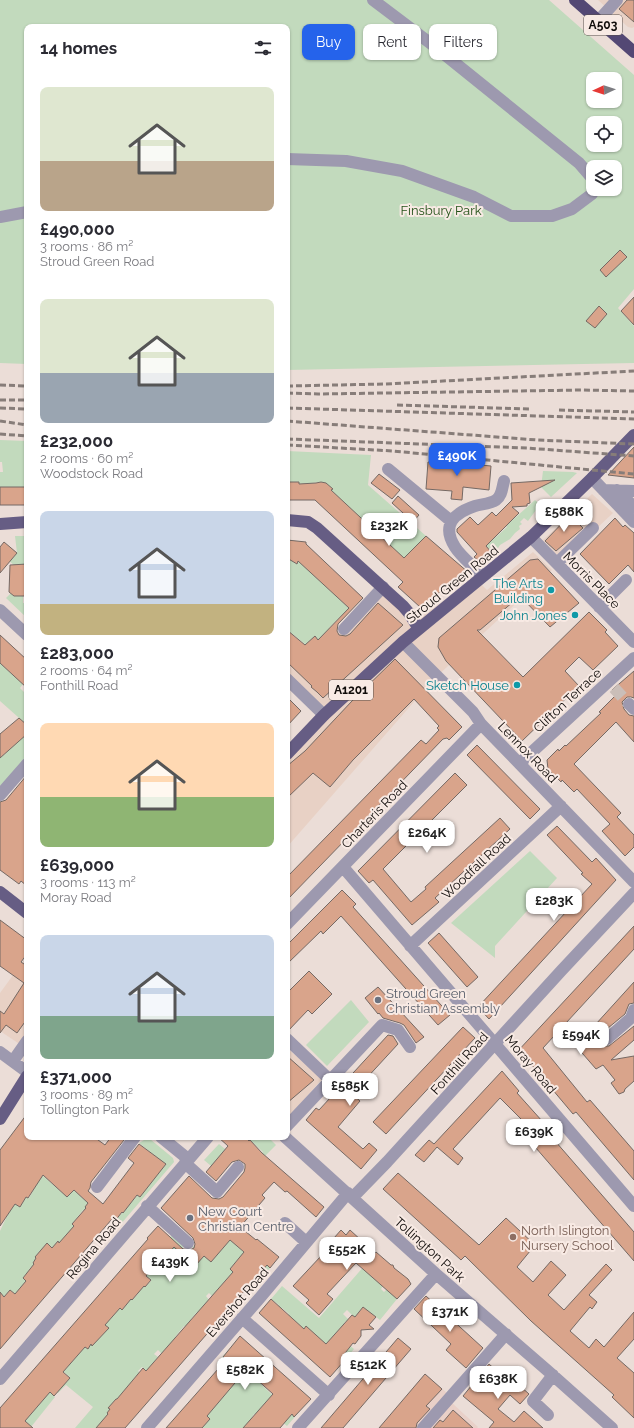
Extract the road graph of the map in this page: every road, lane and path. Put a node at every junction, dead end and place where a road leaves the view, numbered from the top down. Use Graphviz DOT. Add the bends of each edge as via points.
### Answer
graph roads {
  1 [pos="373,0"];
  2 [pos="575,0"];
  3 [pos="616,0"];
  4 [pos="598,21"];
  5 [pos="633,49"];
  6 [pos="290,159"];
  7 [pos="586,170"];
  8 [pos="589,196"];
  9 [pos="24,212"];
  10 [pos="0,216"];
  11 [pos="634,434"];
  12 [pos="388,469"];
  13 [pos="592,478"];
  14 [pos="504,481"];
  15 [pos="603,490"];
  16 [pos="617,490"];
  17 [pos="633,491"];
  18 [pos="634,507"];
  19 [pos="290,520"];
  20 [pos="451,521"];
  21 [pos="24,522"];
  22 [pos="634,522"];
  23 [pos="0,524"];
  24 [pos="593,528"];
  25 [pos="531,537"];
  26 [pos="557,563"];
  27 [pos="482,576"];
  28 [pos="626,580"];
  29 [pos="383,588"];
  30 [pos="591,604"];
  31 [pos="0,610"];
  32 [pos="344,629"];
  33 [pos="419,629"];
  34 [pos="24,632"];
  35 [pos="403,642"];
  36 [pos="634,642"];
  37 [pos="634,658"];
  38 [pos="290,682"];
  39 [pos="324,715"];
  40 [pos="481,724"];
  41 [pos="290,751"];
  42 [pos="520,763"];
  43 [pos="24,767"];
  44 [pos="0,795"];
  45 [pos="561,806"];
  46 [pos="342,867"];
  47 [pos="634,882"];
  48 [pos="0,892"];
  49 [pos="634,893"];
  50 [pos="24,912"];
  51 [pos="290,921"];
  52 [pos="410,946"];
  53 [pos="634,1010"];
  54 [pos="607,1039"];
  55 [pos="290,1041"];
  56 [pos="495,1044"];
  57 [pos="24,1046"];
  58 [pos="410,1047"];
  59 [pos="0,1052"];
  60 [pos="13,1062"];
  61 [pos="24,1070"];
  62 [pos="330,1080"];
  63 [pos="24,1081"];
  64 [pos="0,1119"];
  65 [pos="290,1123"];
  66 [pos="133,1140"];
  67 [pos="164,1140"];
  68 [pos="205,1140"];
  69 [pos="288,1140"];
  70 [pos="187,1161"];
  71 [pos="238,1167"];
  72 [pos="97,1187"];
  73 [pos="350,1195"];
  74 [pos="147,1206"];
  75 [pos="634,1206"];
  76 [pos="285,1223"];
  77 [pos="306,1242"];
  78 [pos="188,1243"];
  79 [pos="436,1274"];
  80 [pos="242,1318"];
  81 [pos="506,1334"];
  82 [pos="553,1375"];
  83 [pos="0,1379"];
  84 [pos="329,1395"];
  85 [pos="548,1415"];
  86 [pos="147,1428"];
  87 [pos="298,1428"];
  88 [pos="423,1428"];
  89 [pos="612,1428"];
  1 -- 7 [label="street" via="434,46 580,163"];
  2 -- 4 [label="highway, A503"];
  3 -- 4 [label="street"];
  4 -- 5 [label="highway, A503"];
  6 -- 8 [label="street" via="346,161 402,172 474,197 511,216 552,216 572,209"];
  9 -- 10 [label="street"];
  11 -- 13 [label="main road, Stroud Green Road / A1201"];
  12 -- 20 [label="street"];
  13 -- 15 [label="street"];
  13 -- 25 [label="main road, Stroud Green Road / A1201"];
  14 -- 20 [label="street" via="500,495 495,501 466,510"];
  15 -- 16 [label="street"];
  15 -- 22 [label="street"];
  16 -- 17 [label="street"];
  16 -- 18 [label="street"];
  19 -- 29 [label="main road" via="308,522 317,528"];
  20 -- 27 [label="street" via="448,532 454,545"];
  21 -- 23 [label="main road"];
  24 -- 26 [label="street"];
  25 -- 26 [label="street, Morris Place"];
  25 -- 27 [label="main road, Stroud Green Road / A1201"];
  26 -- 30 [label="street, Morris Place"];
  27 -- 33 [label="main road, Stroud Green Road / A1201"];
  28 -- 30 [label="street"];
  29 -- 32 [label="street"];
  29 -- 33 [label="main road" via="409,613"];
  30 -- 36 [label="street, Morris Place"];
  31 -- 34 [label="street"];
  33 -- 35 [label="main road, Stroud Green Road / A1201"];
  35 -- 39 [label="main road, Stroud Green Road / A1201"];
  35 -- 40 [label="street, Lennox Road" via="473,712"];
  37 -- 42 [label="street, Clifton Terrace" via="611,685"];
  38 -- 39 [label="street"];
  39 -- 41 [label="main road, Stroud Green Road / A1201"];
  40 -- 42 [label="street, Lennox Road"];
  40 -- 46 [label="street, Charteris Road"];
  42 -- 45 [label="street, Lennox Road"];
  43 -- 44 [label="street"];
  45 -- 47 [label="street, Lennox Road"];
  45 -- 52 [label="street, Woodfall Road"];
  46 -- 51 [label="street, Charteris Road"];
  46 -- 52 [label="street, Moray Road"];
  48 -- 50 [label="main road"];
  49 -- 56 [label="street, Fonthill Road"];
  52 -- 56 [label="street, Moray Road"];
  53 -- 54 [label="street" via="631,1018"];
  55 -- 62 [label="street"];
  56 -- 73 [label="street, Fonthill Road" via="387,1162"];
  56 -- 75 [label="street, Moray Road"];
  57 -- 60 [label="street"];
  58 -- 62 [label="street" via="398,1030 382,1025"];
  59 -- 60 [label="street"];
  60 -- 61 [label="street"];
  62 -- 65 [label="street"];
  63 -- 64 [label="main road"];
  66 -- 72 [label="street"];
  67 -- 70 [label="street"];
  68 -- 70 [label="street, Regina Road"];
  69 -- 73 [label="street, Tollington Park"];
  70 -- 71 [label="street" via="217,1192"];
  70 -- 74 [label="street, Regina Road"];
  73 -- 77 [label="street, Evershot Road"];
  73 -- 79 [label="street, Tollington Park"];
  74 -- 78 [label="street"];
  74 -- 83 [label="street, Regina Road"];
  76 -- 77 [label="street"];
  77 -- 80 [label="street, Evershot Road"];
  79 -- 81 [label="street, Tollington Park"];
  79 -- 84 [label="street"];
  80 -- 84 [label="street"];
  80 -- 86 [label="street, Evershot Road"];
  81 -- 82 [label="street, Tollington Park"];
  81 -- 88 [label="street"];
  82 -- 85 [label="street" via="533,1401"];
  82 -- 89 [label="street, Tollington Park"];
  84 -- 87 [label="street"];
}
